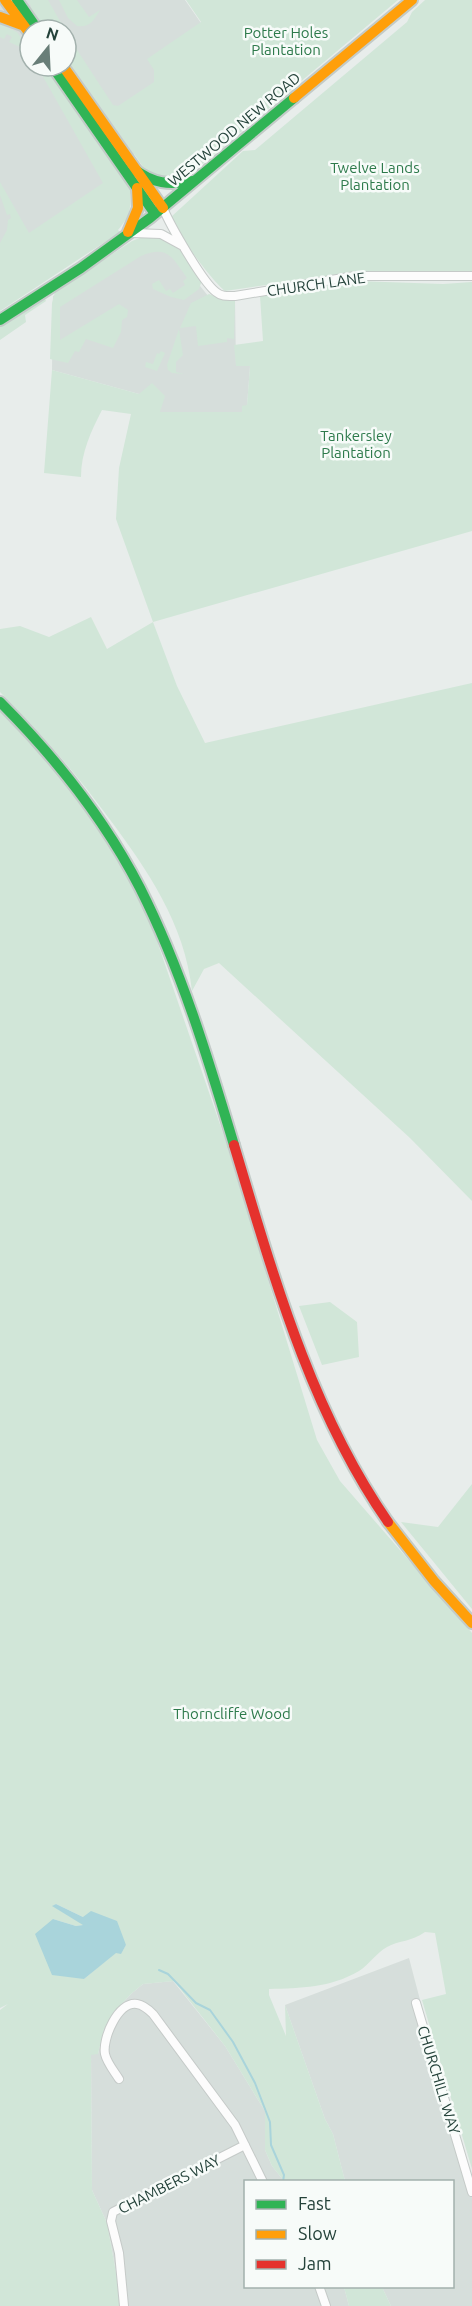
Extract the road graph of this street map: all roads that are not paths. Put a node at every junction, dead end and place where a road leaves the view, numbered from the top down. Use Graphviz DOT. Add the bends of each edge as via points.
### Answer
graph roads {
  1 [pos="412,0"];
  2 [pos="7,3"];
  3 [pos="0,17"];
  4 [pos="18,18"];
  5 [pos="24,18"];
  6 [pos="18,24"];
  7 [pos="60,78"];
  8 [pos="71,78"];
  9 [pos="134,169"];
  10 [pos="197,180"];
  11 [pos="137,188"];
  12 [pos="159,211"];
  13 [pos="128,235"];
  14 [pos="184,247"];
  15 [pos="472,276"];
  16 [pos="0,320"];
  17 [pos="0,702"];
  18 [pos="472,1623"];
  19 [pos="416,2003"];
  20 [pos="119,2079"];
  21 [pos="245,2145"];
  22 [pos="262,2180"];
  23 [pos="472,2192"];
  24 [pos="320,2288"];
  25 [pos="124,2306"];
  26 [pos="326,2306"];
  1 -- 10 [label="main road, WESTWOOD NEW ROAD"];
  2 -- 4 [label="main road"];
  2 -- 5 [label="main road"];
  3 -- 6 [label="main road"];
  7 -- 11 [label="main road"];
  8 -- 9 [label="main road"];
  9 -- 10 [label="main road" via="158,183 173,185"];
  9 -- 12 [label="main road"];
  10 -- 12 [label="main road, WESTWOOD NEW ROAD"];
  11 -- 12 [label="main road"];
  11 -- 13 [label="main road" via="138,208"];
  12 -- 13 [label="main road, WESTWOOD NEW ROAD"];
  12 -- 14 [label="street, CHURCH LANE"];
  13 -- 14 [label="street, CHURCH LANE" via="161,234"];
  13 -- 16 [label="main road, WESTWOOD NEW ROAD"];
  14 -- 15 [label="street, CHURCH LANE" via="211,287 226,296 355,276"];
  17 -- 18 [label="main road" via="50,754 93,813 152,913 194,1022 286,1311 326,1413 392,1529"];
  19 -- 23 [label="street, CHURCHILL WAY"];
  20 -- 21 [label="street" via="106,2058 106,2040 120,2013 129,2005 144,2006 235,2125"];
  21 -- 22 [label="street"];
  21 -- 25 [label="street, CHAMBERS WAY" via="113,2212 111,2221"];
  24 -- 26 [label="street"];
}
